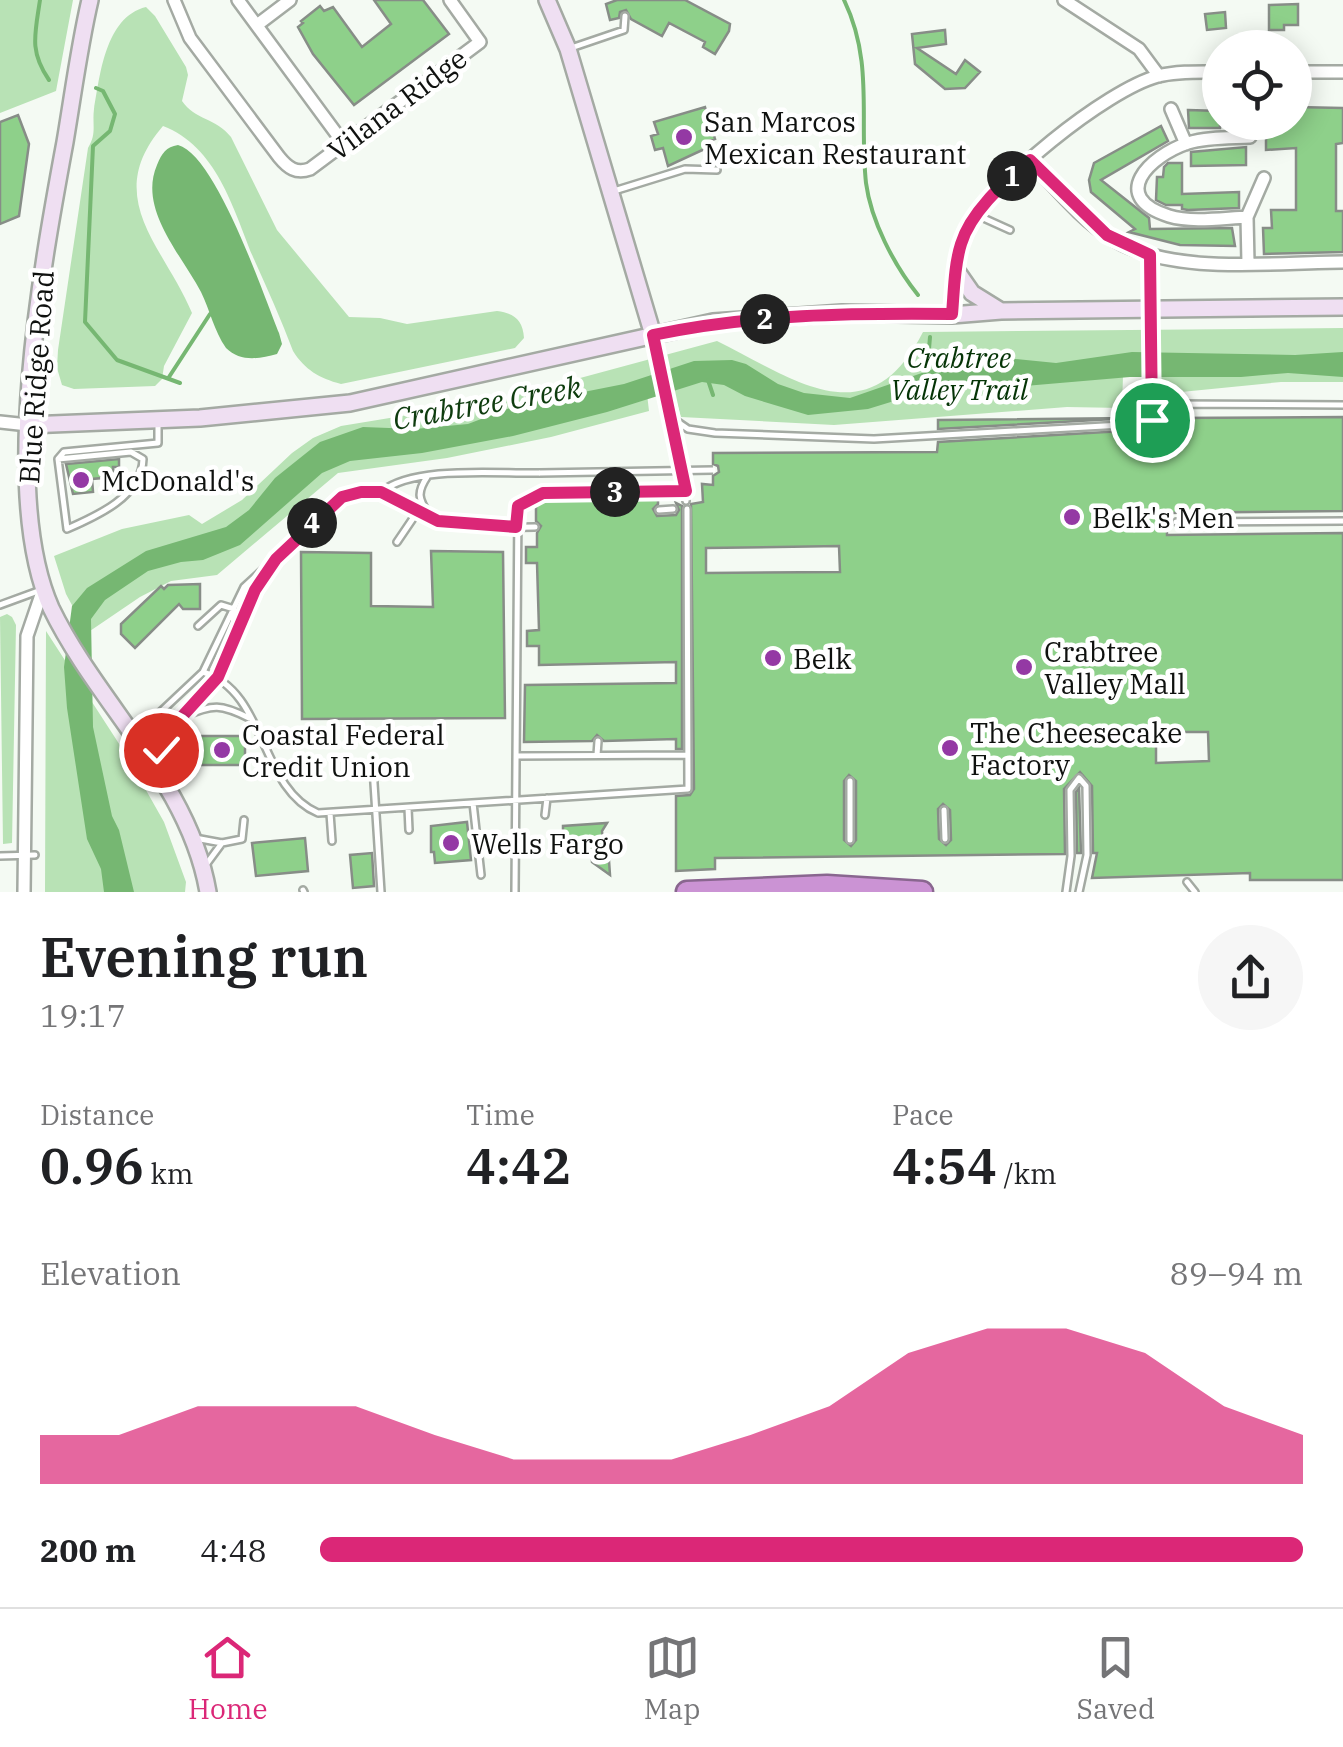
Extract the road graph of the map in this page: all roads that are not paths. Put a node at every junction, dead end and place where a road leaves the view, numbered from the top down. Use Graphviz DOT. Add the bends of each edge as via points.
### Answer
graph roads {
  1 [pos="90,0"];
  2 [pos="174,0"];
  3 [pos="238,0"];
  4 [pos="290,0"];
  5 [pos="450,0"];
  6 [pos="548,0"];
  7 [pos="1064,0"];
  8 [pos="625,16"];
  9 [pos="257,25"];
  10 [pos="568,49"];
  11 [pos="1312,72"];
  12 [pos="1343,72"];
  13 [pos="1202,73"];
  14 [pos="1159,76"];
  15 [pos="1171,108"];
  16 [pos="1223,140"];
  17 [pos="344,144"];
  18 [pos="1186,144"];
  19 [pos="1030,160"];
  20 [pos="717,170"];
  21 [pos="1264,178"];
  22 [pos="610,193"];
  23 [pos="976,215"];
  24 [pos="1247,217"];
  25 [pos="1010,230"];
  26 [pos="1343,262"];
  27 [pos="1248,263"];
  28 [pos="956,270"];
  29 [pos="1150,274"];
  30 [pos="1343,307"];
  31 [pos="1001,311"];
  32 [pos="952,314"];
  33 [pos="653,335"];
  34 [pos="1343,406"];
  35 [pos="669,416"];
  36 [pos="158,420"];
  37 [pos="1152,420"];
  38 [pos="0,422"];
  39 [pos="28,425"];
  40 [pos="58,458"];
  41 [pos="713,470"];
  42 [pos="427,476"];
  43 [pos="686,491"];
  44 [pos="381,492"];
  45 [pos="686,500"];
  46 [pos="673,509"];
  47 [pos="687,509"];
  48 [pos="418,510"];
  49 [pos="659,510"];
  50 [pos="430,517"];
  51 [pos="1343,521"];
  52 [pos="1176,522"];
  53 [pos="516,527"];
  54 [pos="535,527"];
  55 [pos="397,542"];
  56 [pos="276,559"];
  57 [pos="44,590"];
  58 [pos="0,606"];
  59 [pos="234,610"];
  60 [pos="198,626"];
  61 [pos="231,652"];
  62 [pos="203,672"];
  63 [pos="218,677"];
  64 [pos="182,717"];
  65 [pos="253,720"];
  66 [pos="130,731"];
  67 [pos="598,741"];
  68 [pos="688,754"];
  69 [pos="516,756"];
  70 [pos="597,756"];
  71 [pos="373,768"];
  72 [pos="161,775"];
  73 [pos="850,782"];
  74 [pos="546,798"];
  75 [pos="515,800"];
  76 [pos="473,803"];
  77 [pos="408,807"];
  78 [pos="375,809"];
  79 [pos="944,810"];
  80 [pos="330,812"];
  81 [pos="545,815"];
  82 [pos="244,820"];
  83 [pos="409,830"];
  84 [pos="192,837"];
  85 [pos="945,839"];
  86 [pos="850,840"];
  87 [pos="332,841"];
  88 [pos="222,843"];
  89 [pos="29,855"];
  90 [pos="0,856"];
  91 [pos="203,869"];
  92 [pos="481,874"];
  93 [pos="1188,882"];
  94 [pos="24,892"];
  95 [pos="208,892"];
  96 [pos="382,892"];
  97 [pos="515,892"];
  98 [pos="687,892"];
  99 [pos="922,892"];
  100 [pos="1066,892"];
  101 [pos="1079,892"];
  102 [pos="1195,892"];
  1 -- 39 [label="street, Blue Ridge Road" via="39,291"];
  2 -- 17 [label="street, Vilana Ridge" via="190,38 285,165 306,170"];
  3 -- 9 [label="street"];
  4 -- 9 [label="street"];
  5 -- 17 [label="street, Vilana Ridge" via="480,42"];
  6 -- 10 [label="street"];
  7 -- 14 [label="street" via="1139,49"];
  8 -- 10 [label="lane" via="624,30"];
  9 -- 17 [label="street"];
  10 -- 22 [label="street"];
  11 -- 12 [label="street"];
  13 -- 14 [label="street"];
  14 -- 19 [label="street" via="1111,98"];
  15 -- 18 [label="street"];
  16 -- 18 [label="street"];
  18 -- 24 [label="street" via="1140,173 1139,196 1173,218"];
  19 -- 23 [label="street"];
  19 -- 27 [label="street" via="1107,235 1137,251"];
  20 -- 22 [label="lane" via="685,168"];
  21 -- 24 [label="street"];
  22 -- 33 [label="street"];
  23 -- 25 [label="lane"];
  23 -- 28 [label="street"];
  24 -- 27 [label="street"];
  26 -- 27 [label="street"];
  28 -- 31 [label="street" via="972,292"];
  28 -- 32 [label="street"];
  29 -- 37 [label="lane, bridge"];
  30 -- 31 [label="street"];
  31 -- 32 [label="street"];
  32 -- 33 [label="street" via="713,322"];
  33 -- 35 [label="lane"];
  33 -- 36 [label="street" via="350,403"];
  34 -- 35 [label="lane" via="1170,404 1156,423 874,439 716,433 688,429"];
  35 -- 43 [label="lane"];
  36 -- 39 [label="street"];
  36 -- 40 [label="lane" via="158,444 64,452"];
  38 -- 39 [label="street"];
  39 -- 57 [label="street, Blue Ridge Road" via="28,514"];
  40 -- 40 [label="lane" via="67,528 122,498 143,459 131,452"];
  41 -- 42 [label="lane, bridge"];
  42 -- 44 [label="lane" via="394,482"];
  42 -- 50 [label="lane" via="419,489"];
  43 -- 45 [label="lane"];
  43 -- 53 [label="lane" via="543,493 518,506"];
  44 -- 48 [label="lane"];
  44 -- 56 [label="lane" via="342,497"];
  46 -- 49 [label="lane"];
  47 -- 68 [label="lane"];
  48 -- 50 [label="lane"];
  48 -- 55 [label="lane"];
  50 -- 53 [label="lane"];
  51 -- 52 [label="lane"];
  53 -- 54 [label="lane"];
  53 -- 69 [label="lane"];
  56 -- 59 [label="lane" via="244,587"];
  56 -- 61 [label="lane" via="255,590"];
  57 -- 58 [label="lane"];
  57 -- 66 [label="street, Blue Ridge Road"];
  57 -- 89 [label="street" via="27,636"];
  59 -- 60 [label="lane" via="222,605"];
  59 -- 61 [label="lane"];
  59 -- 62 [label="lane"];
  61 -- 63 [label="lane"];
  62 -- 63 [label="lane"];
  62 -- 66 [label="lane"];
  63 -- 64 [label="lane"];
  63 -- 65 [label="lane"];
  64 -- 65 [label="lane" via="209,706"];
  64 -- 72 [label="lane" via="162,745"];
  65 -- 80 [label="lane" via="295,800"];
  66 -- 72 [label="street, Blue Ridge Road"];
  67 -- 70 [label="lane"];
  68 -- 70 [label="lane"];
  68 -- 74 [label="lane" via="688,788"];
  69 -- 70 [label="lane"];
  69 -- 75 [label="lane"];
  71 -- 78 [label="lane"];
  72 -- 84 [label="street, Blue Ridge Road"];
  73 -- 86 [label="lane"];
  74 -- 75 [label="lane"];
  74 -- 81 [label="lane"];
  75 -- 76 [label="lane"];
  75 -- 97 [label="lane"];
  76 -- 77 [label="lane"];
  76 -- 92 [label="lane"];
  77 -- 78 [label="lane"];
  77 -- 83 [label="lane"];
  78 -- 80 [label="lane"];
  78 -- 96 [label="lane"];
  79 -- 85 [label="lane"];
  80 -- 87 [label="lane"];
  82 -- 88 [label="lane" via="242,839"];
  84 -- 88 [label="lane"];
  84 -- 91 [label="street, Blue Ridge Road"];
  88 -- 91 [label="lane"];
  89 -- 90 [label="lane"];
  89 -- 94 [label="street"];
  91 -- 95 [label="street, Blue Ridge Road"];
  93 -- 102 [label="lane"];
  98 -- 99 [label="highway" via="826,886"];
  100 -- 101 [label="lane" via="1070,790 1078,778 1086,786 1087,855"];
}
